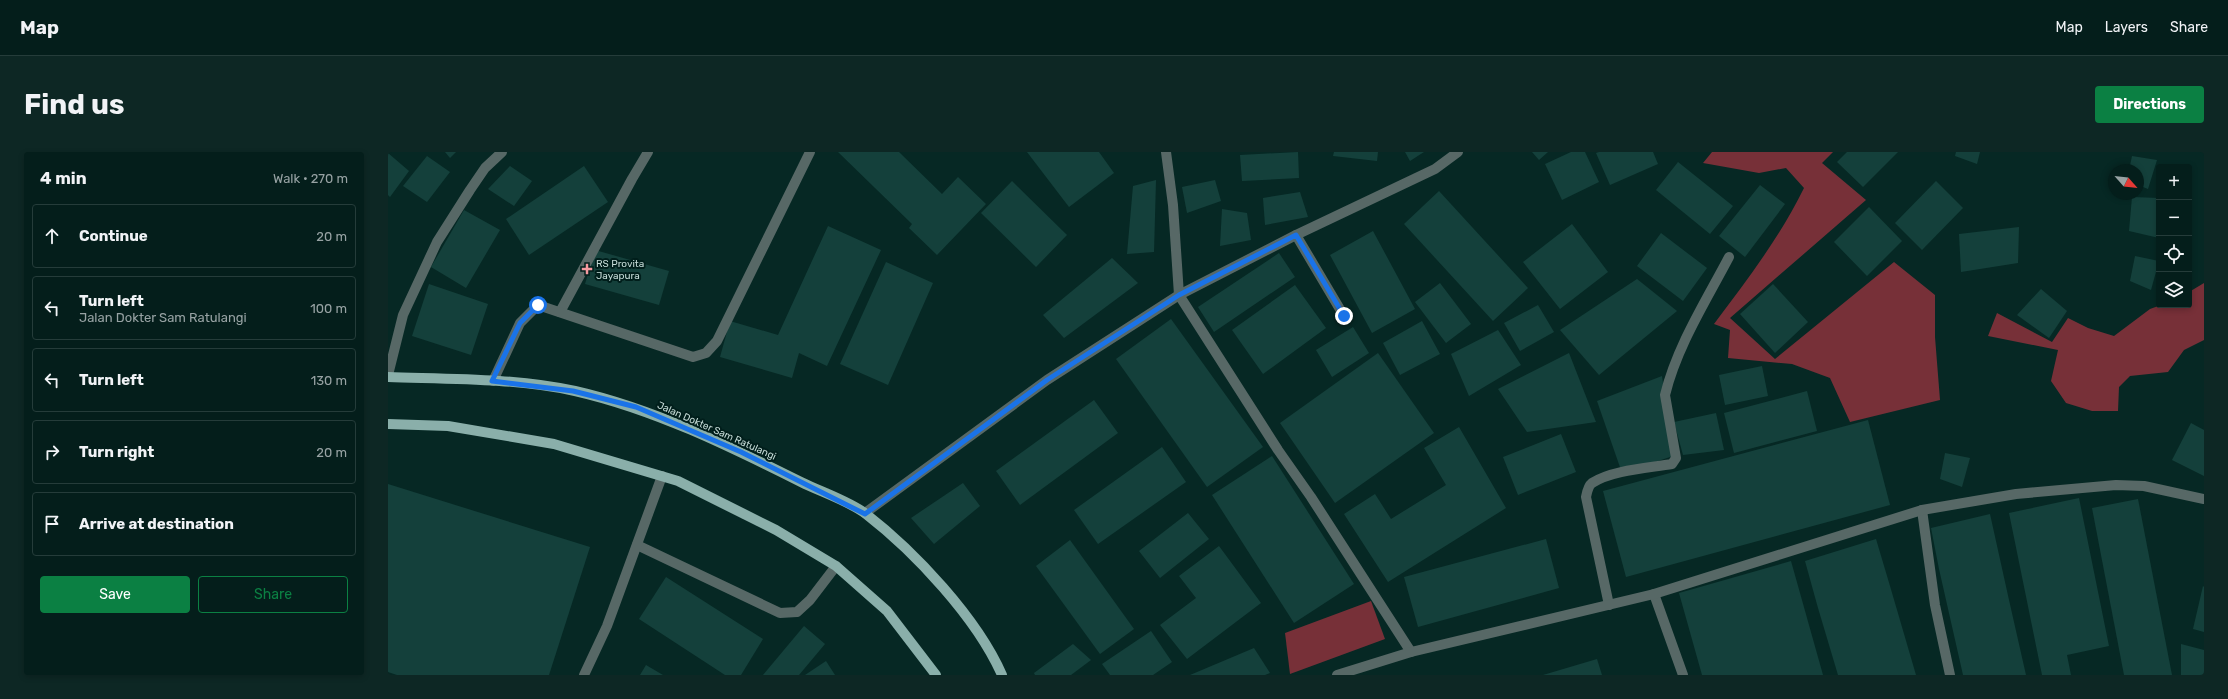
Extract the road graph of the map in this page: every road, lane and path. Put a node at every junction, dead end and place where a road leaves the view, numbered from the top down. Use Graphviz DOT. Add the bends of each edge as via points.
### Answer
graph roads {
  1 [pos="502,152"];
  2 [pos="648,152"];
  3 [pos="810,152"];
  4 [pos="1166,152"];
  5 [pos="1458,152"];
  6 [pos="1296,235"];
  7 [pos="1729,257"];
  8 [pos="1179,295"];
  9 [pos="560,312"];
  10 [pos="1344,316"];
  11 [pos="388,376"];
  12 [pos="492,381"];
  13 [pos="388,424"];
  14 [pos="662,476"];
  15 [pos="2204,498"];
  16 [pos="1922,510"];
  17 [pos="865,514"];
  18 [pos="637,545"];
  19 [pos="836,566"];
  20 [pos="1654,594"];
  21 [pos="1609,605"];
  22 [pos="1411,652"];
  23 [pos="584,675"];
  24 [pos="936,675"];
  25 [pos="1002,675"];
  26 [pos="1337,675"];
  27 [pos="1682,675"];
  28 [pos="1950,675"];
  1 -- 11 [label="street" via="485,168 437,242 403,315"];
  2 -- 9 [label="street"];
  3 -- 9 [label="street" via="716,341 706,353 693,357"];
  4 -- 8 [label="street" via="1173,204"];
  5 -- 6 [label="street" via="1435,169"];
  6 -- 8 [label="street"];
  6 -- 10 [label="street"];
  7 -- 21 [label="street" via="1677,360 1665,395 1676,458 1672,464 1612,475 1591,484 1588,490 1586,497"];
  8 -- 17 [label="street" via="1047,380"];
  8 -- 22 [label="street"];
  9 -- 12 [label="street" via="538,305 520,323"];
  11 -- 12 [label="main road, Jalan Dokter Sam Ratulangi"];
  12 -- 17 [label="main road, Jalan Dokter Sam Ratulangi" via="573,391 636,407 741,452"];
  13 -- 14 [label="main road" via="448,426 554,444"];
  14 -- 18 [label="street"];
  14 -- 19 [label="main road" via="678,481 776,530"];
  15 -- 16 [label="street" via="2144,486 2116,485 2016,494"];
  16 -- 20 [label="street"];
  16 -- 28 [label="street" via="1935,605"];
  17 -- 25 [label="main road, Jalan Dokter Sam Ratulangi" via="910,553 957,603 997,662"];
  18 -- 19 [label="street" via="780,613 798,612"];
  18 -- 23 [label="street" via="607,626"];
  19 -- 24 [label="main road" via="887,610"];
  20 -- 21 [label="street"];
  20 -- 27 [label="street"];
  21 -- 22 [label="street"];
  22 -- 26 [label="street"];
}
